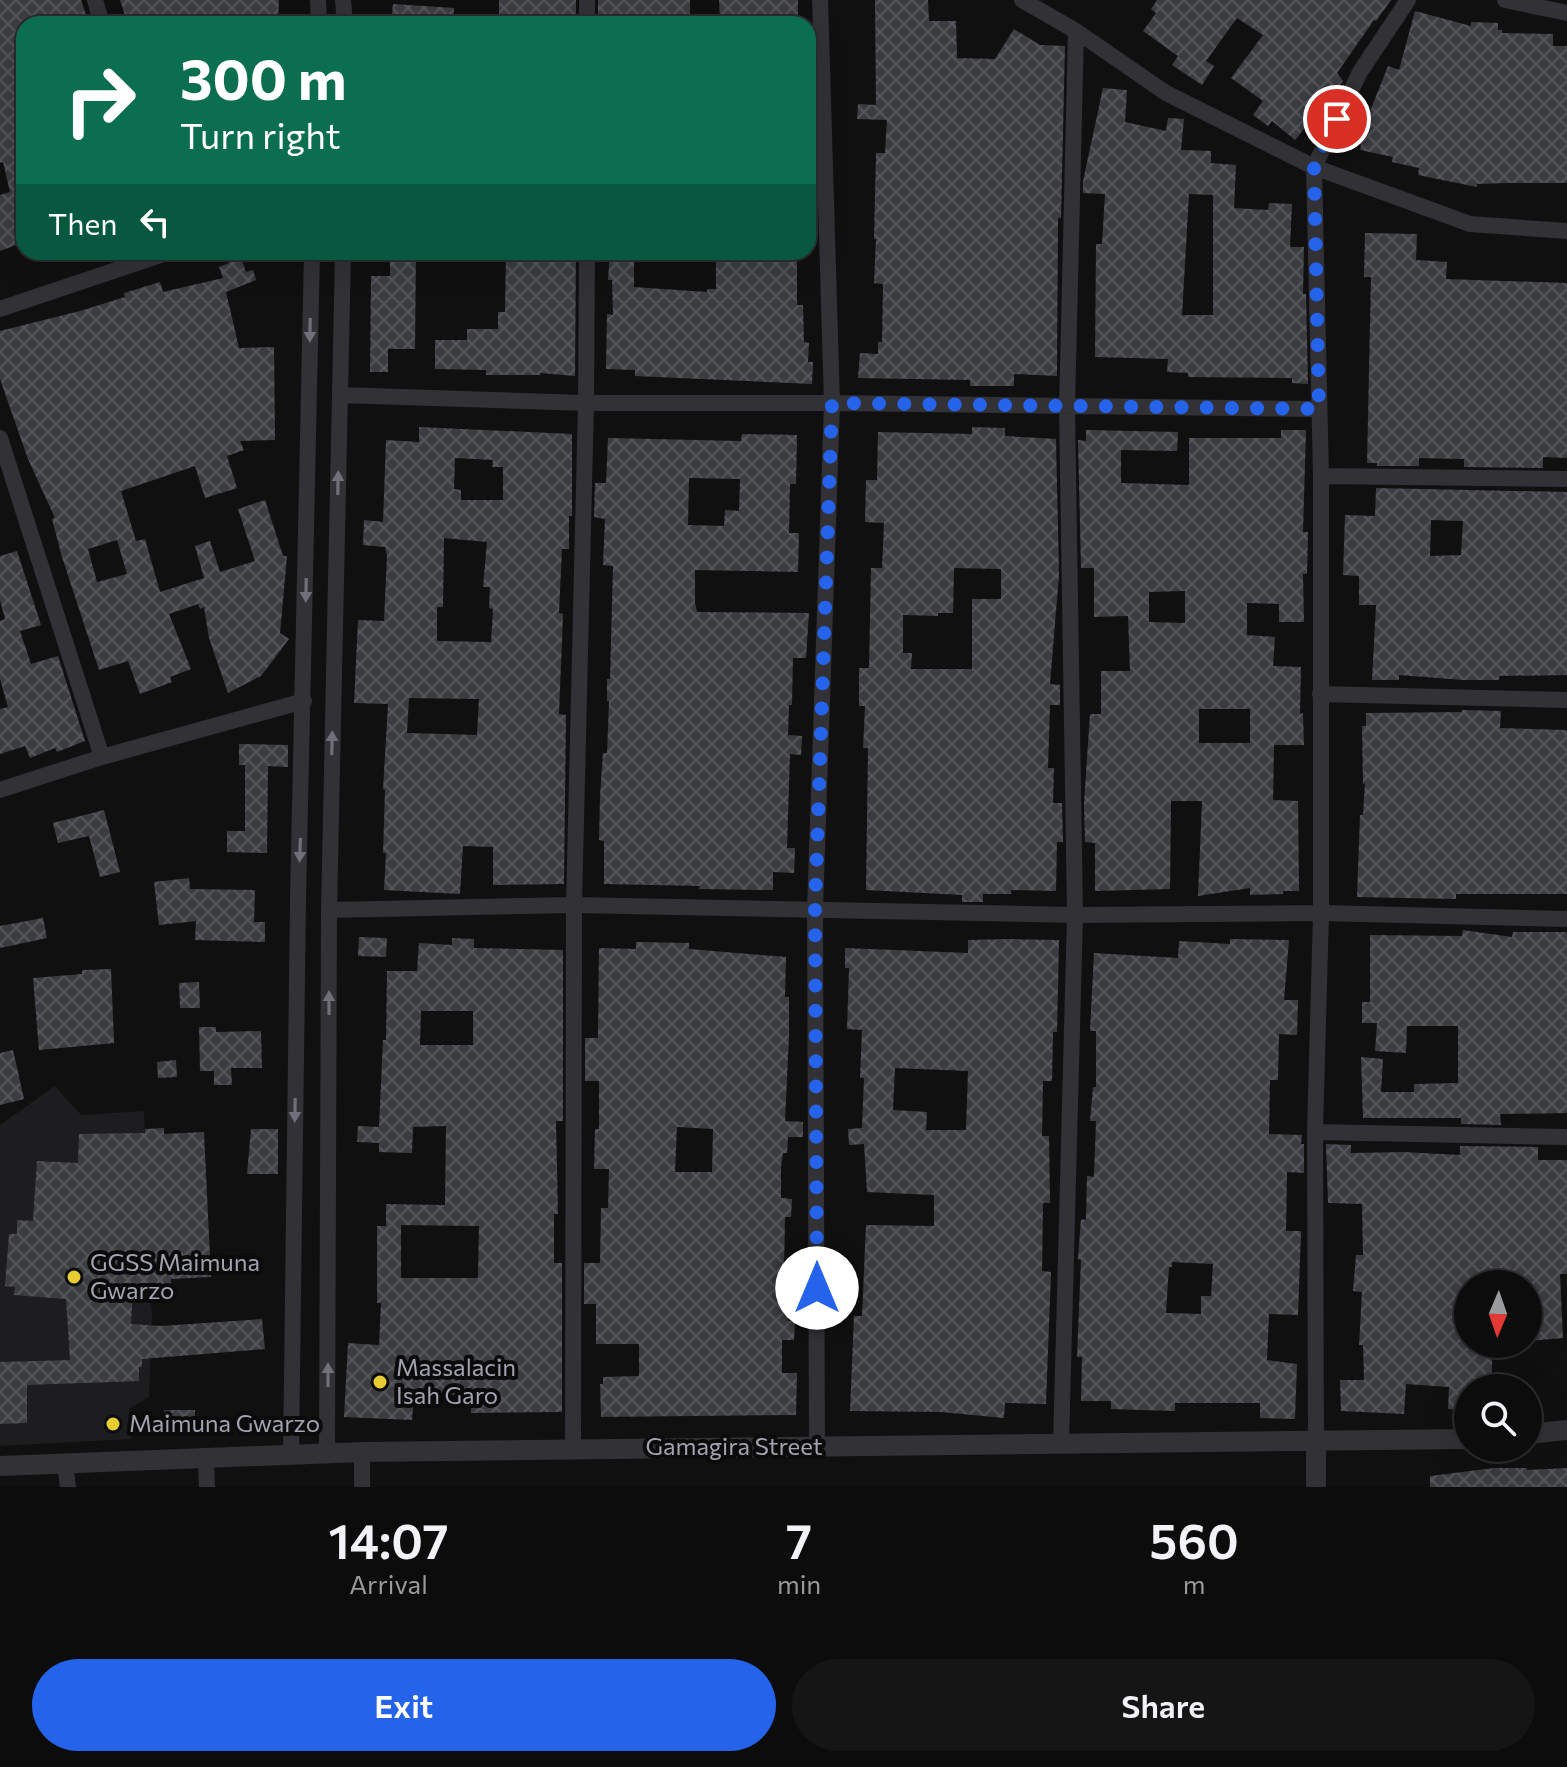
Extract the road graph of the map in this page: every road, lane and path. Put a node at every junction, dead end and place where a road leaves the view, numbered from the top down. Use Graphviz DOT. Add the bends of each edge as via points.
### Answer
graph roads {
  1 [pos="820,0"];
  2 [pos="1022,0"];
  3 [pos="1408,0"];
  4 [pos="1505,0"];
  5 [pos="1567,13"];
  6 [pos="1076,31"];
  7 [pos="1314,167"];
  8 [pos="1567,231"];
  9 [pos="146,260"];
  10 [pos="312,260"];
  11 [pos="343,260"];
  12 [pos="587,260"];
  13 [pos="0,309"];
  14 [pos="340,395"];
  15 [pos="586,403"];
  16 [pos="832,403"];
  17 [pos="1067,408"];
  18 [pos="1319,409"];
  19 [pos="0,438"];
  20 [pos="1321,476"];
  21 [pos="1567,479"];
  22 [pos="307,526"];
  23 [pos="337,527"];
  24 [pos="1320,694"];
  25 [pos="1567,700"];
  26 [pos="304,701"];
  27 [pos="102,757"];
  28 [pos="0,790"];
  29 [pos="574,905"];
  30 [pos="815,909"];
  31 [pos="329,910"];
  32 [pos="1321,913"];
  33 [pos="1075,915"];
  34 [pos="1567,919"];
  35 [pos="1315,1132"];
  36 [pos="1567,1137"];
  37 [pos="1567,1430"];
  38 [pos="1542,1433"];
  39 [pos="1454,1439"];
  40 [pos="1316,1443"];
  41 [pos="1061,1445"];
  42 [pos="817,1446"];
  43 [pos="573,1448"];
  44 [pos="362,1452"];
  45 [pos="327,1453"];
  46 [pos="291,1455"];
  47 [pos="206,1459"];
  48 [pos="65,1464"];
  49 [pos="0,1466"];
  50 [pos="68,1487"];
  51 [pos="207,1487"];
  52 [pos="362,1487"];
  53 [pos="1316,1487"];
  1 -- 16 [label="street"];
  2 -- 6 [label="street"];
  3 -- 7 [label="street" via="1360,72"];
  4 -- 5 [label="street"];
  6 -- 7 [label="street" via="1166,93"];
  6 -- 17 [label="street"];
  7 -- 8 [label="street" via="1470,224"];
  7 -- 18 [label="street"];
  9 -- 13 [label="street"];
  10 -- 22 [label="street, one-way"];
  11 -- 14 [label="street"];
  12 -- 15 [label="street"];
  14 -- 15 [label="street"];
  23 -- 14 [label="street, one-way"];
  15 -- 16 [label="street"];
  15 -- 29 [label="street"];
  16 -- 17 [label="street"];
  16 -- 30 [label="street"];
  17 -- 18 [label="street"];
  17 -- 33 [label="street"];
  18 -- 20 [label="street"];
  19 -- 27 [label="street"];
  20 -- 21 [label="street"];
  20 -- 24 [label="street"];
  22 -- 23 [label="street"];
  22 -- 26 [label="street, one-way"];
  31 -- 23 [label="street, one-way"];
  24 -- 25 [label="street"];
  24 -- 32 [label="street"];
  26 -- 27 [label="street"];
  26 -- 46 [label="street, one-way"];
  27 -- 28 [label="street"];
  29 -- 30 [label="street"];
  29 -- 31 [label="street"];
  29 -- 43 [label="street"];
  30 -- 33 [label="street"];
  30 -- 42 [label="street"];
  45 -- 31 [label="street, one-way"];
  32 -- 33 [label="street"];
  32 -- 34 [label="street"];
  32 -- 35 [label="street"];
  33 -- 41 [label="street"];
  35 -- 36 [label="street"];
  35 -- 40 [label="street"];
  37 -- 38 [label="street"];
  39 -- 40 [label="street, Gamagira Street"];
  40 -- 41 [label="street, Gamagira Street"];
  40 -- 53 [label="street"];
  41 -- 42 [label="street, Gamagira Street"];
  42 -- 43 [label="street, Gamagira Street"];
  43 -- 44 [label="street, Gamagira Street"];
  44 -- 45 [label="street, Gamagira Street"];
  44 -- 52 [label="street"];
  45 -- 46 [label="street, Gamagira Street"];
  46 -- 47 [label="street, Gamagira Street"];
  47 -- 48 [label="street, Gamagira Street"];
  47 -- 51 [label="street"];
  48 -- 49 [label="street, Gamagira Street"];
  48 -- 50 [label="street"];
}
